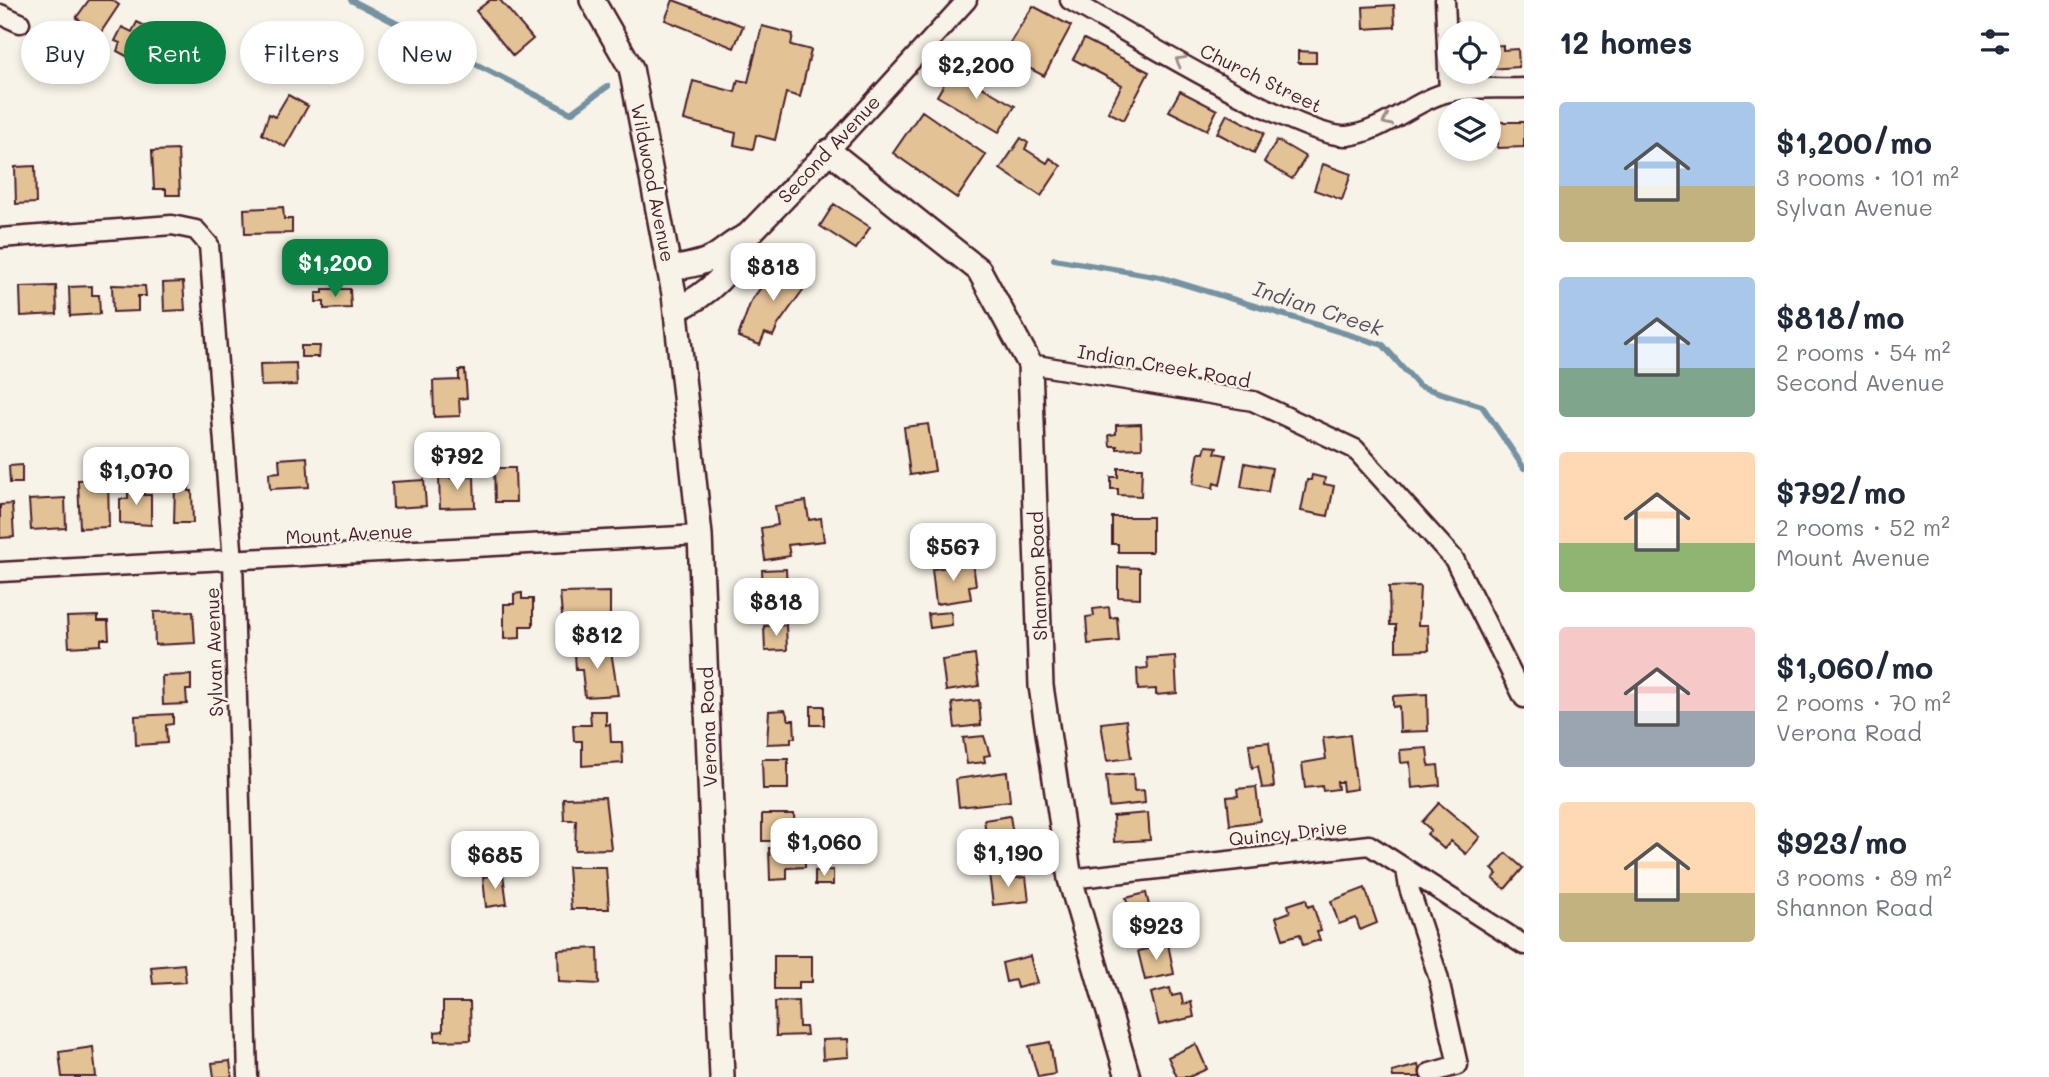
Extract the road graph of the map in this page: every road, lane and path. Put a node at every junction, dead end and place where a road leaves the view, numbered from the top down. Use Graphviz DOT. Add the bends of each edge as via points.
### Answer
graph roads {
  1 [pos="592,0"];
  2 [pos="967,0"];
  3 [pos="1070,0"];
  4 [pos="1445,0"];
  5 [pos="0,14"];
  6 [pos="20,23"];
  7 [pos="1524,88"];
  8 [pos="1449,92"];
  9 [pos="829,151"];
  10 [pos="747,236"];
  11 [pos="0,238"];
  12 [pos="669,269"];
  13 [pos="675,301"];
  14 [pos="1030,364"];
  15 [pos="701,535"];
  16 [pos="233,562"];
  17 [pos="0,572"];
  18 [pos="1524,698"];
  19 [pos="1406,869"];
  20 [pos="1070,878"];
  21 [pos="1524,945"];
  22 [pos="1430,1073"];
  23 [pos="248,1077"];
  24 [pos="722,1077"];
  25 [pos="1128,1077"];
  1 -- 12 [label="street, Wildwood Avenue" via="631,68"];
  2 -- 9 [label="street, Second Avenue"];
  8 -- 3 [label="street, Church Street, one-way" via="1365,130 1346,136 1325,132 1252,101"];
  4 -- 8 [label="street"];
  5 -- 6 [label="street"];
  7 -- 8 [label="street, Church Street"];
  9 -- 10 [label="street, Second Avenue"];
  9 -- 14 [label="street, Shannon Road" via="979,270"];
  10 -- 12 [label="street, Second Avenue" via="733,240 714,257"];
  10 -- 13 [label="street, Second Avenue" via="724,274 695,301"];
  11 -- 16 [label="street, Sylvan Avenue" via="172,225 196,230 209,245"];
  12 -- 13 [label="street, Wildwood Avenue"];
  13 -- 15 [label="street, Verona Road"];
  14 -- 18 [label="street, Indian Creek Road" via="1253,401 1355,449 1454,559"];
  14 -- 20 [label="street, Shannon Road" via="1041,685"];
  15 -- 16 [label="street, Mount Avenue"];
  15 -- 24 [label="street, Verona Road"];
  16 -- 17 [label="street, Mount Avenue"];
  16 -- 23 [label="street, Sylvan Avenue"];
  19 -- 20 [label="street, Quincy Drive" via="1369,845"];
  19 -- 21 [label="street, Quincy Drive"];
  19 -- 22 [label="street" via="1458,1065"];
  20 -- 25 [label="street, Shannon Road"];
}
